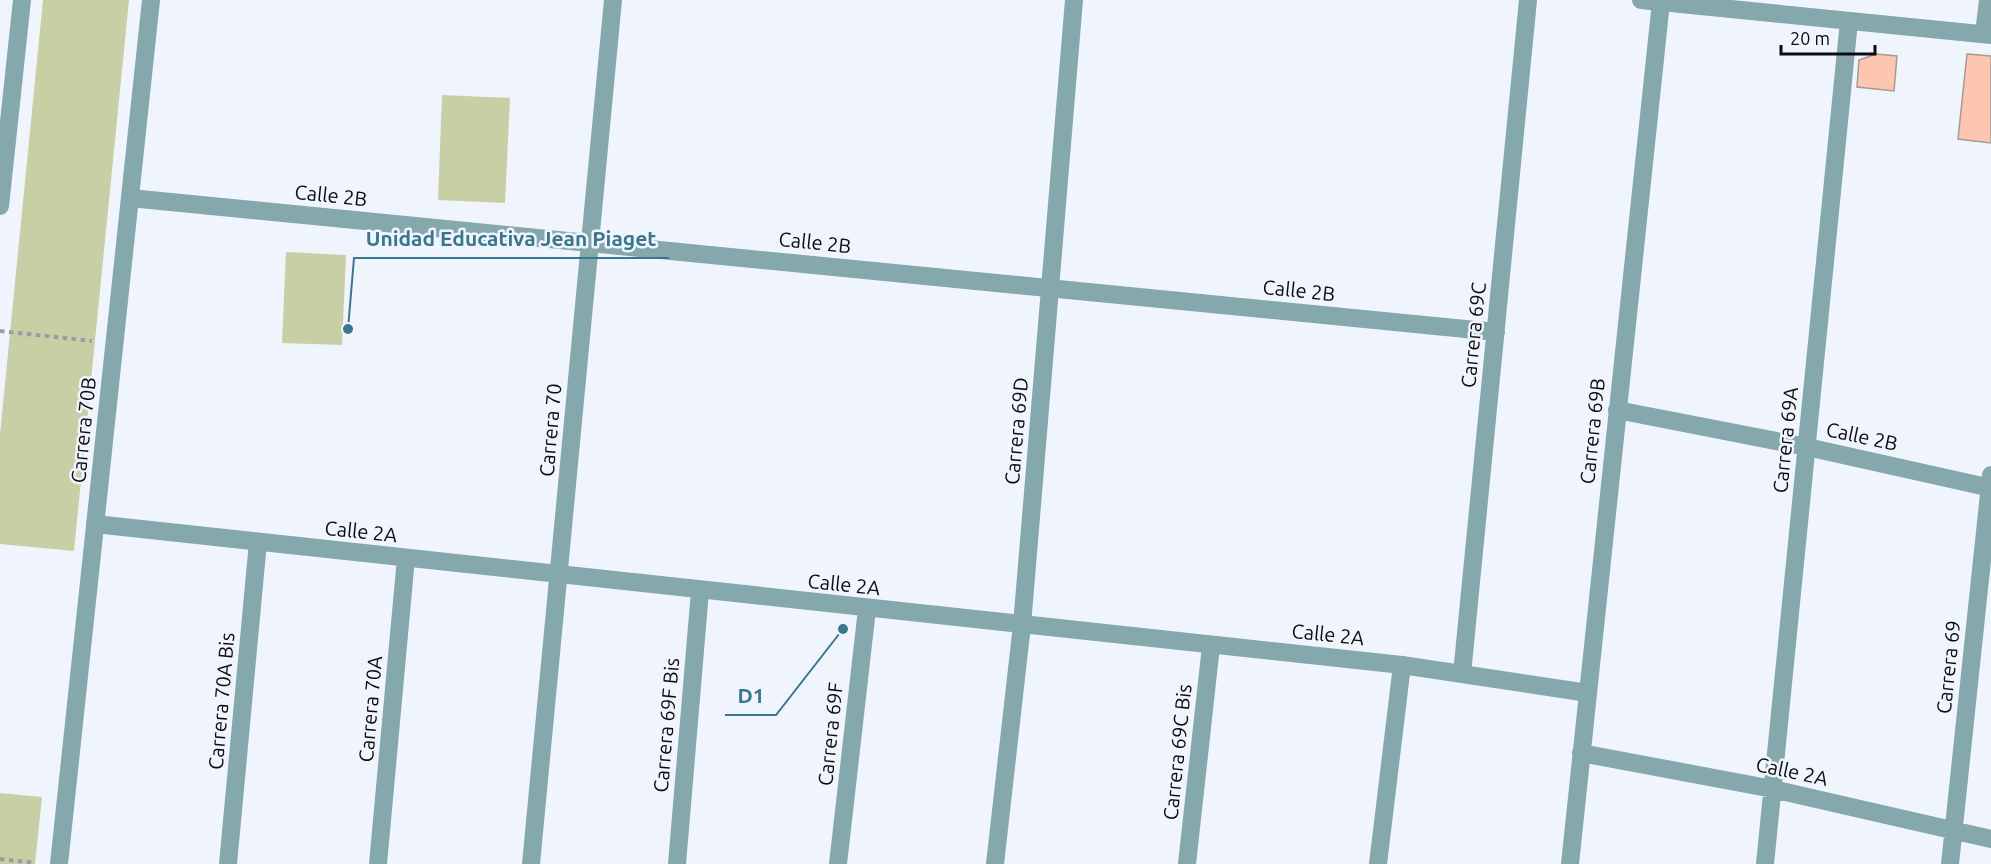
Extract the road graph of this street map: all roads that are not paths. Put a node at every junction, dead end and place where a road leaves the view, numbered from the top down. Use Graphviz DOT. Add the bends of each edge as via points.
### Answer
graph roads {
  1 [pos="22,0"];
  2 [pos="151,0"];
  3 [pos="613,0"];
  4 [pos="1074,0"];
  5 [pos="1528,0"];
  6 [pos="1641,0"];
  7 [pos="1988,0"];
  8 [pos="1661,2"];
  9 [pos="1849,21"];
  10 [pos="1987,35"];
  11 [pos="130,198"];
  12 [pos="0,206"];
  13 [pos="590,243"];
  14 [pos="1050,288"];
  15 [pos="1496,332"];
  16 [pos="1617,410"];
  17 [pos="1807,447"];
  18 [pos="1991,484"];
  19 [pos="95,524"];
  20 [pos="258,542"];
  21 [pos="406,558"];
  22 [pos="559,575"];
  23 [pos="700,591"];
  24 [pos="867,609"];
  25 [pos="1022,625"];
  26 [pos="1211,646"];
  27 [pos="1402,665"];
  28 [pos="1462,674"];
  29 [pos="1588,693"];
  30 [pos="1581,753"];
  31 [pos="1773,789"];
  32 [pos="1953,831"];
  33 [pos="1991,840"];
  34 [pos="59,864"];
  35 [pos="228,864"];
  36 [pos="378,864"];
  37 [pos="531,864"];
  38 [pos="676,864"];
  39 [pos="838,864"];
  40 [pos="995,864"];
  41 [pos="1187,864"];
  42 [pos="1378,864"];
  43 [pos="1570,864"];
  44 [pos="1765,864"];
  45 [pos="1950,864"];
  1 -- 12 [label="street"];
  2 -- 11 [label="street, Carrera 70B"];
  3 -- 13 [label="street, Carrera 70"];
  4 -- 14 [label="street, Carrera 69D"];
  5 -- 15 [label="street, Carrera 69C"];
  6 -- 8 [label="street"];
  7 -- 10 [label="street"];
  8 -- 9 [label="street"];
  8 -- 16 [label="street, Carrera 69B"];
  9 -- 10 [label="street"];
  9 -- 17 [label="street, Carrera 69A"];
  11 -- 13 [label="street, Calle 2B"];
  11 -- 19 [label="street, Carrera 70B"];
  13 -- 14 [label="street, Calle 2B"];
  13 -- 22 [label="street, Carrera 70"];
  14 -- 15 [label="street, Calle 2B"];
  14 -- 25 [label="street, Carrera 69D"];
  15 -- 28 [label="street, Carrera 69C"];
  16 -- 17 [label="street, Calle 2B"];
  16 -- 29 [label="street, Carrera 69B"];
  17 -- 18 [label="street, Calle 2B"];
  17 -- 31 [label="street, Carrera 69A"];
  18 -- 32 [label="street, Carrera 69"];
  19 -- 20 [label="street, Calle 2A"];
  19 -- 34 [label="street, Carrera 70B"];
  20 -- 21 [label="street, Calle 2A"];
  20 -- 35 [label="street, Carrera 70A Bis"];
  21 -- 22 [label="street, Calle 2A"];
  21 -- 36 [label="street, Carrera 70A"];
  22 -- 23 [label="street, Calle 2A"];
  22 -- 37 [label="street, Carrera 70"];
  23 -- 24 [label="street, Calle 2A"];
  23 -- 38 [label="street, Carrera 69F Bis"];
  24 -- 25 [label="street, Calle 2A"];
  24 -- 39 [label="street, Carrera 69F"];
  25 -- 26 [label="street, Calle 2A"];
  25 -- 40 [label="street, Carrera 69D"];
  26 -- 27 [label="street, Calle 2A"];
  26 -- 41 [label="street, Carrera 69C Bis"];
  27 -- 28 [label="street, Calle 2A"];
  27 -- 42 [label="street"];
  28 -- 29 [label="street, Calle 2A"];
  29 -- 30 [label="street, Carrera 69B"];
  30 -- 31 [label="street, Calle 2A"];
  30 -- 43 [label="street, Carrera 69B"];
  31 -- 32 [label="street, Calle 2A"];
  31 -- 44 [label="street, Carrera 69A"];
  32 -- 33 [label="street, Calle 2A"];
  32 -- 45 [label="street, Carrera 69"];
}
